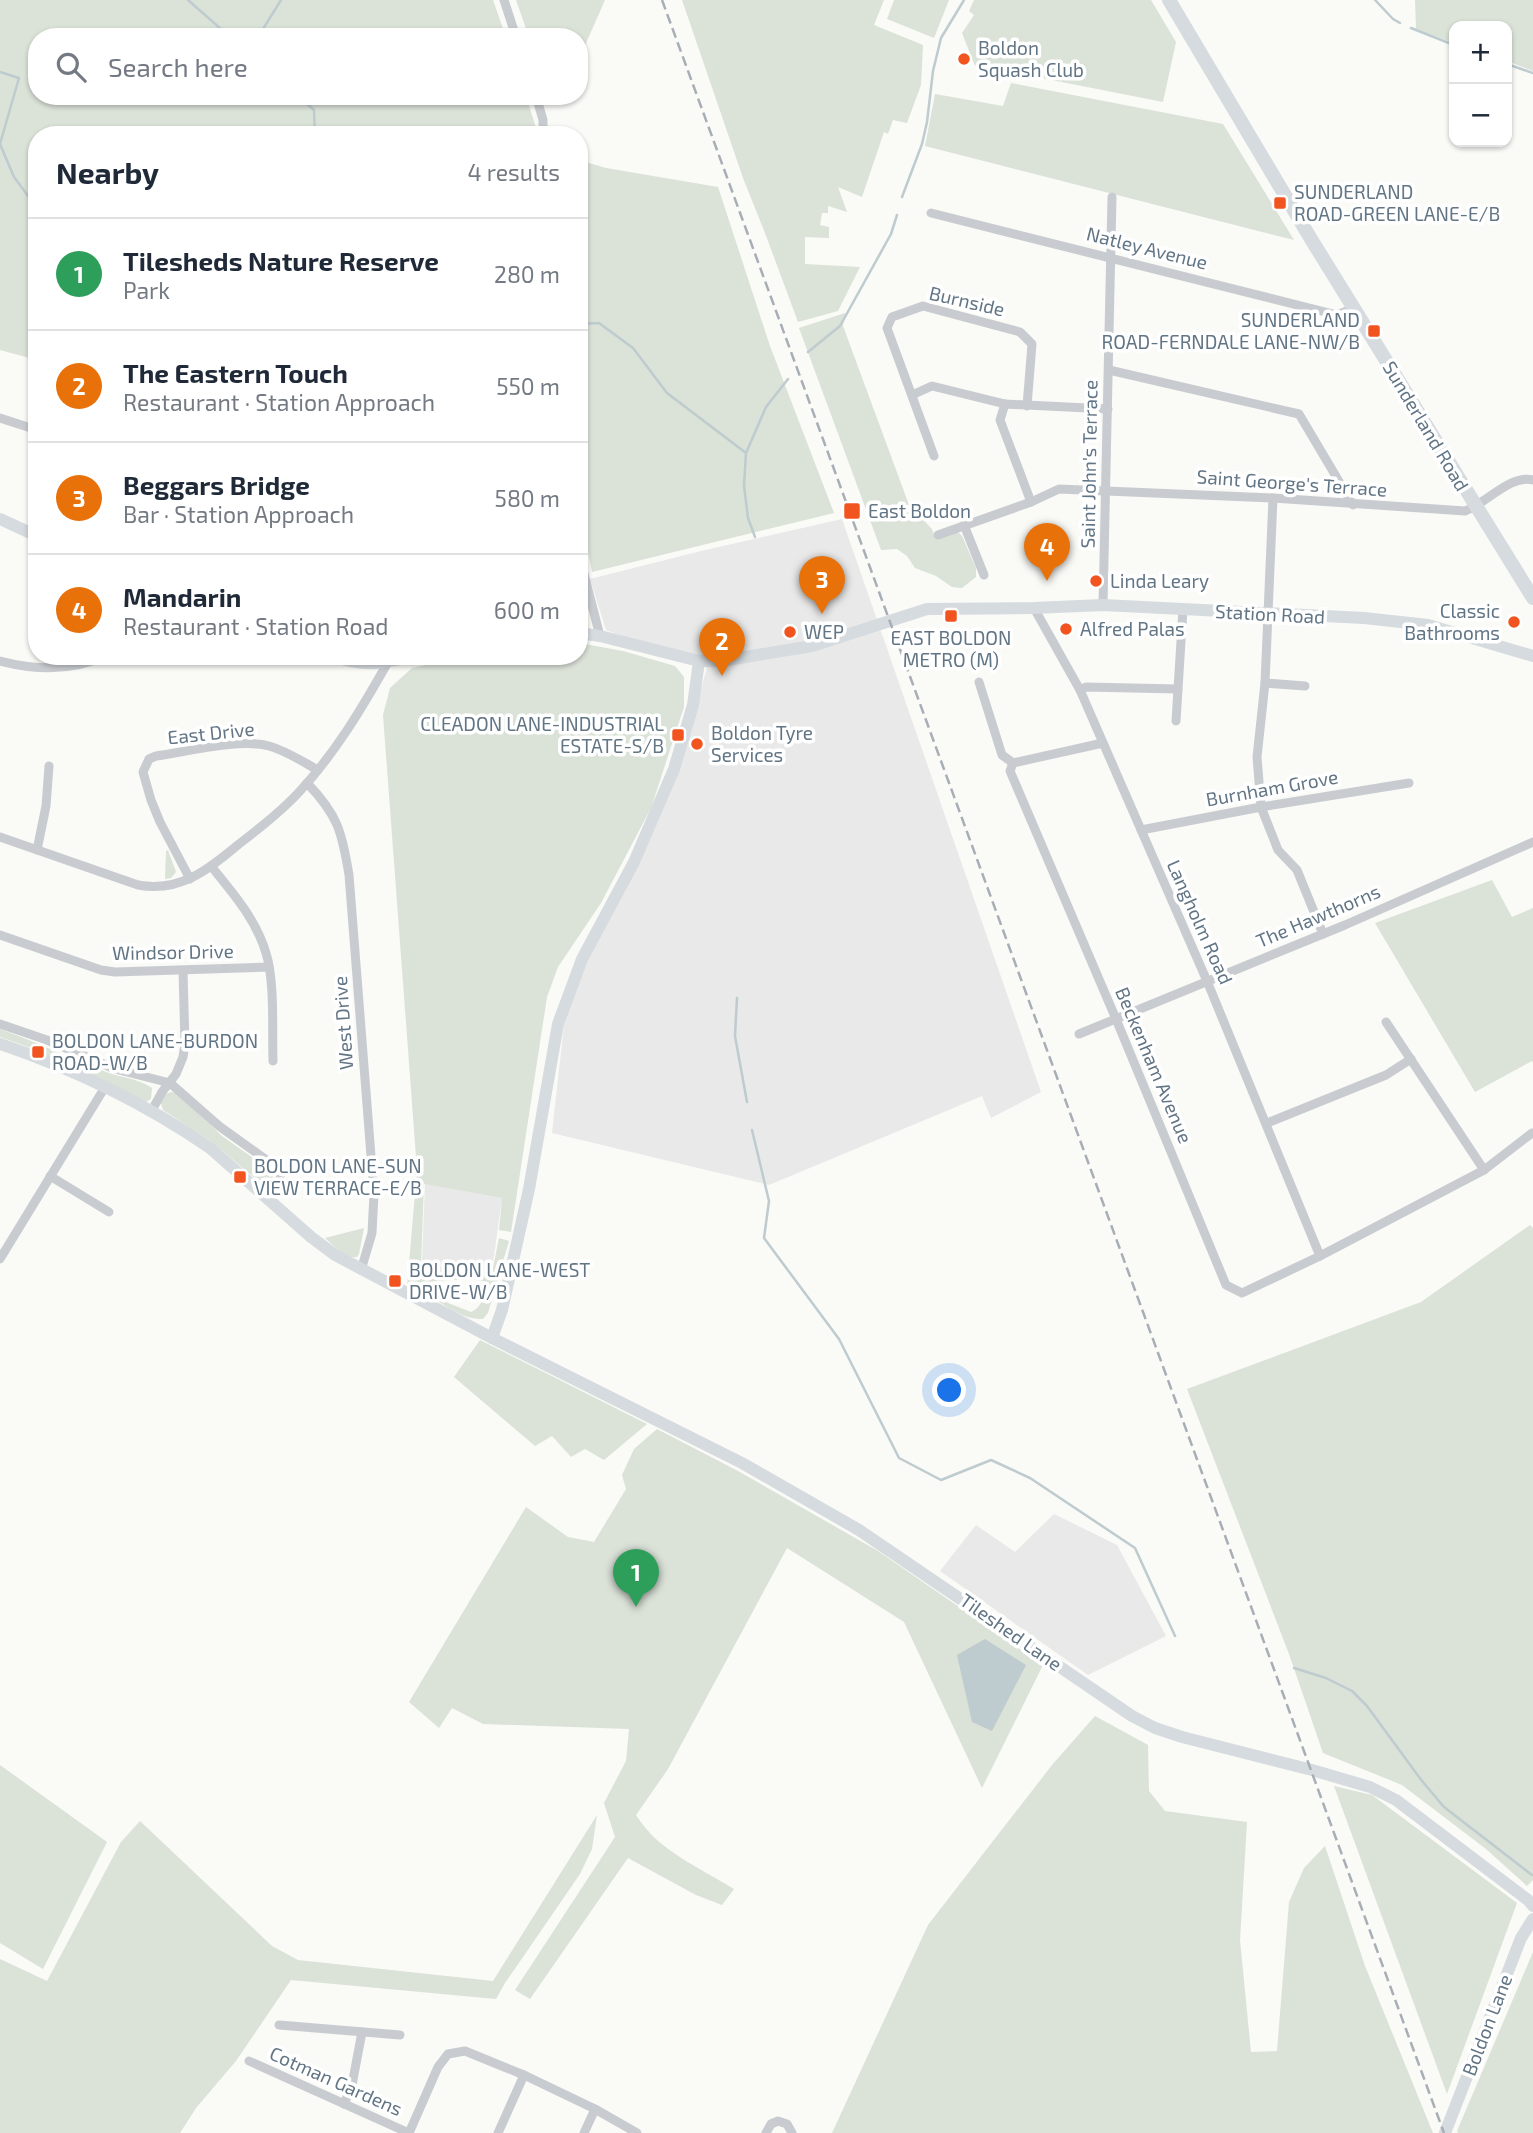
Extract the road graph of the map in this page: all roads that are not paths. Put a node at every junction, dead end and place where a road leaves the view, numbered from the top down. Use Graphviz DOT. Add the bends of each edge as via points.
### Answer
graph roads {
  1 [pos="504,0"];
  2 [pos="1169,0"];
  3 [pos="513,28"];
  4 [pos="539,105"];
  5 [pos="543,126"];
  6 [pos="1112,197"];
  7 [pos="931,213"];
  8 [pos="1111,257"];
  9 [pos="1354,309"];
  10 [pos="1109,370"];
  11 [pos="912,396"];
  12 [pos="1005,404"];
  13 [pos="1027,406"];
  14 [pos="1108,409"];
  15 [pos="0,418"];
  16 [pos="28,427"];
  17 [pos="934,456"];
  18 [pos="1533,480"];
  19 [pos="1106,490"];
  20 [pos="1273,498"];
  21 [pos="1031,502"];
  22 [pos="1353,505"];
  23 [pos="1475,507"];
  24 [pos="0,519"];
  25 [pos="964,525"];
  26 [pos="28,532"];
  27 [pos="938,535"];
  28 [pos="984,575"];
  29 [pos="588,589"];
  30 [pos="1533,598"];
  31 [pos="1103,605"];
  32 [pos="1034,608"];
  33 [pos="1183,609"];
  34 [pos="1268,614"];
  35 [pos="588,634"];
  36 [pos="600,635"];
  37 [pos="1533,656"];
  38 [pos="0,661"];
  39 [pos="699,661"];
  40 [pos="80,665"];
  41 [pos="386,665"];
  42 [pos="979,682"];
  43 [pos="1265,683"];
  44 [pos="1305,686"];
  45 [pos="1178,689"];
  46 [pos="1080,690"];
  47 [pos="1176,722"];
  48 [pos="1103,743"];
  49 [pos="1013,763"];
  50 [pos="49,766"];
  51 [pos="318,770"];
  52 [pos="307,783"];
  53 [pos="1409,783"];
  54 [pos="1261,807"];
  55 [pos="1141,830"];
  56 [pos="0,838"];
  57 [pos="1533,842"];
  58 [pos="37,850"];
  59 [pos="211,866"];
  60 [pos="190,879"];
  61 [pos="1323,934"];
  62 [pos="0,935"];
  63 [pos="269,967"];
  64 [pos="183,971"];
  65 [pos="1208,981"];
  66 [pos="1116,1019"];
  67 [pos="1386,1022"];
  68 [pos="0,1024"];
  69 [pos="1079,1034"];
  70 [pos="0,1044"];
  71 [pos="1411,1059"];
  72 [pos="273,1061"];
  73 [pos="170,1083"];
  74 [pos="105,1087"];
  75 [pos="151,1112"];
  76 [pos="1267,1124"];
  77 [pos="1532,1133"];
  78 [pos="1484,1170"];
  79 [pos="50,1176"];
  80 [pos="268,1199"];
  81 [pos="109,1212"];
  82 [pos="1320,1255"];
  83 [pos="0,1259"];
  84 [pos="361,1270"];
  85 [pos="492,1338"];
  86 [pos="1533,1906"];
  87 [pos="1533,1919"];
  88 [pos="279,2025"];
  89 [pos="362,2032"];
  90 [pos="400,2035"];
  91 [pos="249,2062"];
  92 [pos="524,2075"];
  93 [pos="344,2104"];
  94 [pos="595,2109"];
  95 [pos="409,2133"];
  96 [pos="498,2133"];
  97 [pos="584,2133"];
  98 [pos="637,2133"];
  99 [pos="766,2133"];
  100 [pos="792,2133"];
  101 [pos="1445,2133"];
  1 -- 3 [label="street"];
  2 -- 9 [label="main road, Sunderland Road"];
  4 -- 5 [label="street"];
  6 -- 8 [label="street, Saint John's Terrace"];
  7 -- 8 [label="street, Natley Avenue"];
  8 -- 9 [label="street, Natley Avenue" via="1337,314"];
  8 -- 10 [label="street, Saint John's Terrace"];
  9 -- 23 [label="main road, Sunderland Road"];
  10 -- 14 [label="street, Saint John's Terrace"];
  10 -- 22 [label="street" via="1299,414"];
  11 -- 12 [label="street" via="932,386"];
  11 -- 13 [label="street, Burnside" via="887,328 892,317 923,306 1020,332 1032,344"];
  11 -- 17 [label="street, Burnside"];
  12 -- 13 [label="street"];
  12 -- 21 [label="street" via="1000,420"];
  13 -- 14 [label="street"];
  14 -- 19 [label="street, Saint John's Terrace"];
  15 -- 16 [label="street"];
  18 -- 23 [label="street" via="1515,481"];
  19 -- 20 [label="street, Saint George's Terrace"];
  19 -- 21 [label="street, Saint George's Terrace" via="1059,489"];
  19 -- 31 [label="street, Saint John's Terrace"];
  20 -- 22 [label="street, Saint George's Terrace"];
  20 -- 34 [label="street"];
  21 -- 25 [label="street, Saint George's Terrace"];
  22 -- 23 [label="street, Saint George's Terrace" via="1465,511"];
  23 -- 30 [label="main road, Sunderland Road"];
  24 -- 26 [label="street"];
  25 -- 27 [label="street, Saint George's Terrace"];
  25 -- 28 [label="street"];
  29 -- 36 [label="street"];
  31 -- 32 [label="street, Station Road"];
  31 -- 33 [label="street, Station Road"];
  32 -- 39 [label="street, Station Road" via="927,609 812,646"];
  32 -- 46 [label="street, Langholm Road"];
  33 -- 34 [label="street, Station Road"];
  33 -- 45 [label="street"];
  34 -- 37 [label="street, Station Road" via="1428,625"];
  34 -- 43 [label="street"];
  35 -- 36 [label="street, Station Road"];
  36 -- 39 [label="street, Station Road"];
  38 -- 40 [label="street" via="26,668"];
  39 -- 85 [label="street" via="693,705 674,769 634,862 582,958 558,1024 529,1189"];
  41 -- 51 [label="street" via="349,729"];
  42 -- 49 [label="street, Beckenham Avenue" via="1002,755"];
  43 -- 44 [label="street"];
  43 -- 54 [label="street" via="1257,757"];
  45 -- 46 [label="street"];
  45 -- 47 [label="street"];
  46 -- 48 [label="street, Langholm Road"];
  48 -- 49 [label="street"];
  48 -- 55 [label="street, Langholm Road"];
  49 -- 66 [label="street, Beckenham Avenue" via="1010,771"];
  50 -- 58 [label="street"];
  51 -- 52 [label="street"];
  51 -- 60 [label="street, East Drive" via="257,743 149,760 143,772 151,800"];
  52 -- 59 [label="street"];
  52 -- 84 [label="street, West Drive" via="335,818 349,875 374,1194 372,1233"];
  53 -- 54 [label="street, Burnham Grove"];
  54 -- 55 [label="street, Burnham Grove"];
  54 -- 61 [label="street" via="1278,850 1297,870"];
  55 -- 65 [label="street, Langholm Road"];
  56 -- 58 [label="street"];
  57 -- 61 [label="street, The Hawthorns"];
  58 -- 60 [label="street" via="138,885 171,885"];
  59 -- 60 [label="street"];
  59 -- 63 [label="street" via="244,908 267,953"];
  61 -- 65 [label="street, The Hawthorns"];
  62 -- 64 [label="street, Windsor Drive" via="101,970"];
  63 -- 64 [label="street, Windsor Drive"];
  63 -- 72 [label="street"];
  64 -- 73 [label="street" via="185,1044"];
  65 -- 66 [label="street, The Hawthorns"];
  65 -- 76 [label="street, Langholm Road"];
  66 -- 69 [label="street, The Hawthorns"];
  66 -- 82 [label="street, Beckenham Avenue" via="1226,1285 1242,1293"];
  67 -- 71 [label="street"];
  68 -- 73 [label="street" via="115,1069"];
  70 -- 74 [label="street, Tileshed Lane"];
  71 -- 76 [label="street" via="1386,1075"];
  71 -- 78 [label="street"];
  73 -- 75 [label="street"];
  73 -- 80 [label="street" via="279,1169 280,1182"];
  74 -- 75 [label="street, Tileshed Lane"];
  74 -- 79 [label="street"];
  75 -- 80 [label="street, Tileshed Lane" via="210,1148"];
  76 -- 82 [label="street, Langholm Road"];
  77 -- 78 [label="street"];
  78 -- 82 [label="street"];
  79 -- 81 [label="street"];
  79 -- 83 [label="street"];
  80 -- 84 [label="street, Tileshed Lane" via="311,1237"];
  84 -- 85 [label="street, Tileshed Lane"];
  85 -- 86 [label="street, Tileshed Lane" via="736,1460 859,1530 1155,1728 1370,1787 1396,1800"];
  87 -- 101 [label="street, Boldon Lane" via="1521,1938"];
  88 -- 89 [label="street"];
  89 -- 90 [label="street"];
  89 -- 93 [label="street"];
  91 -- 93 [label="street, Cotman Gardens"];
  92 -- 94 [label="street"];
  92 -- 95 [label="street" via="465,2052 448,2054"];
  92 -- 96 [label="street"];
  93 -- 95 [label="street, Cotman Gardens"];
  94 -- 97 [label="street"];
  94 -- 98 [label="street"];
  99 -- 100 [label="street" via="778,2121 787,2124"];
}
